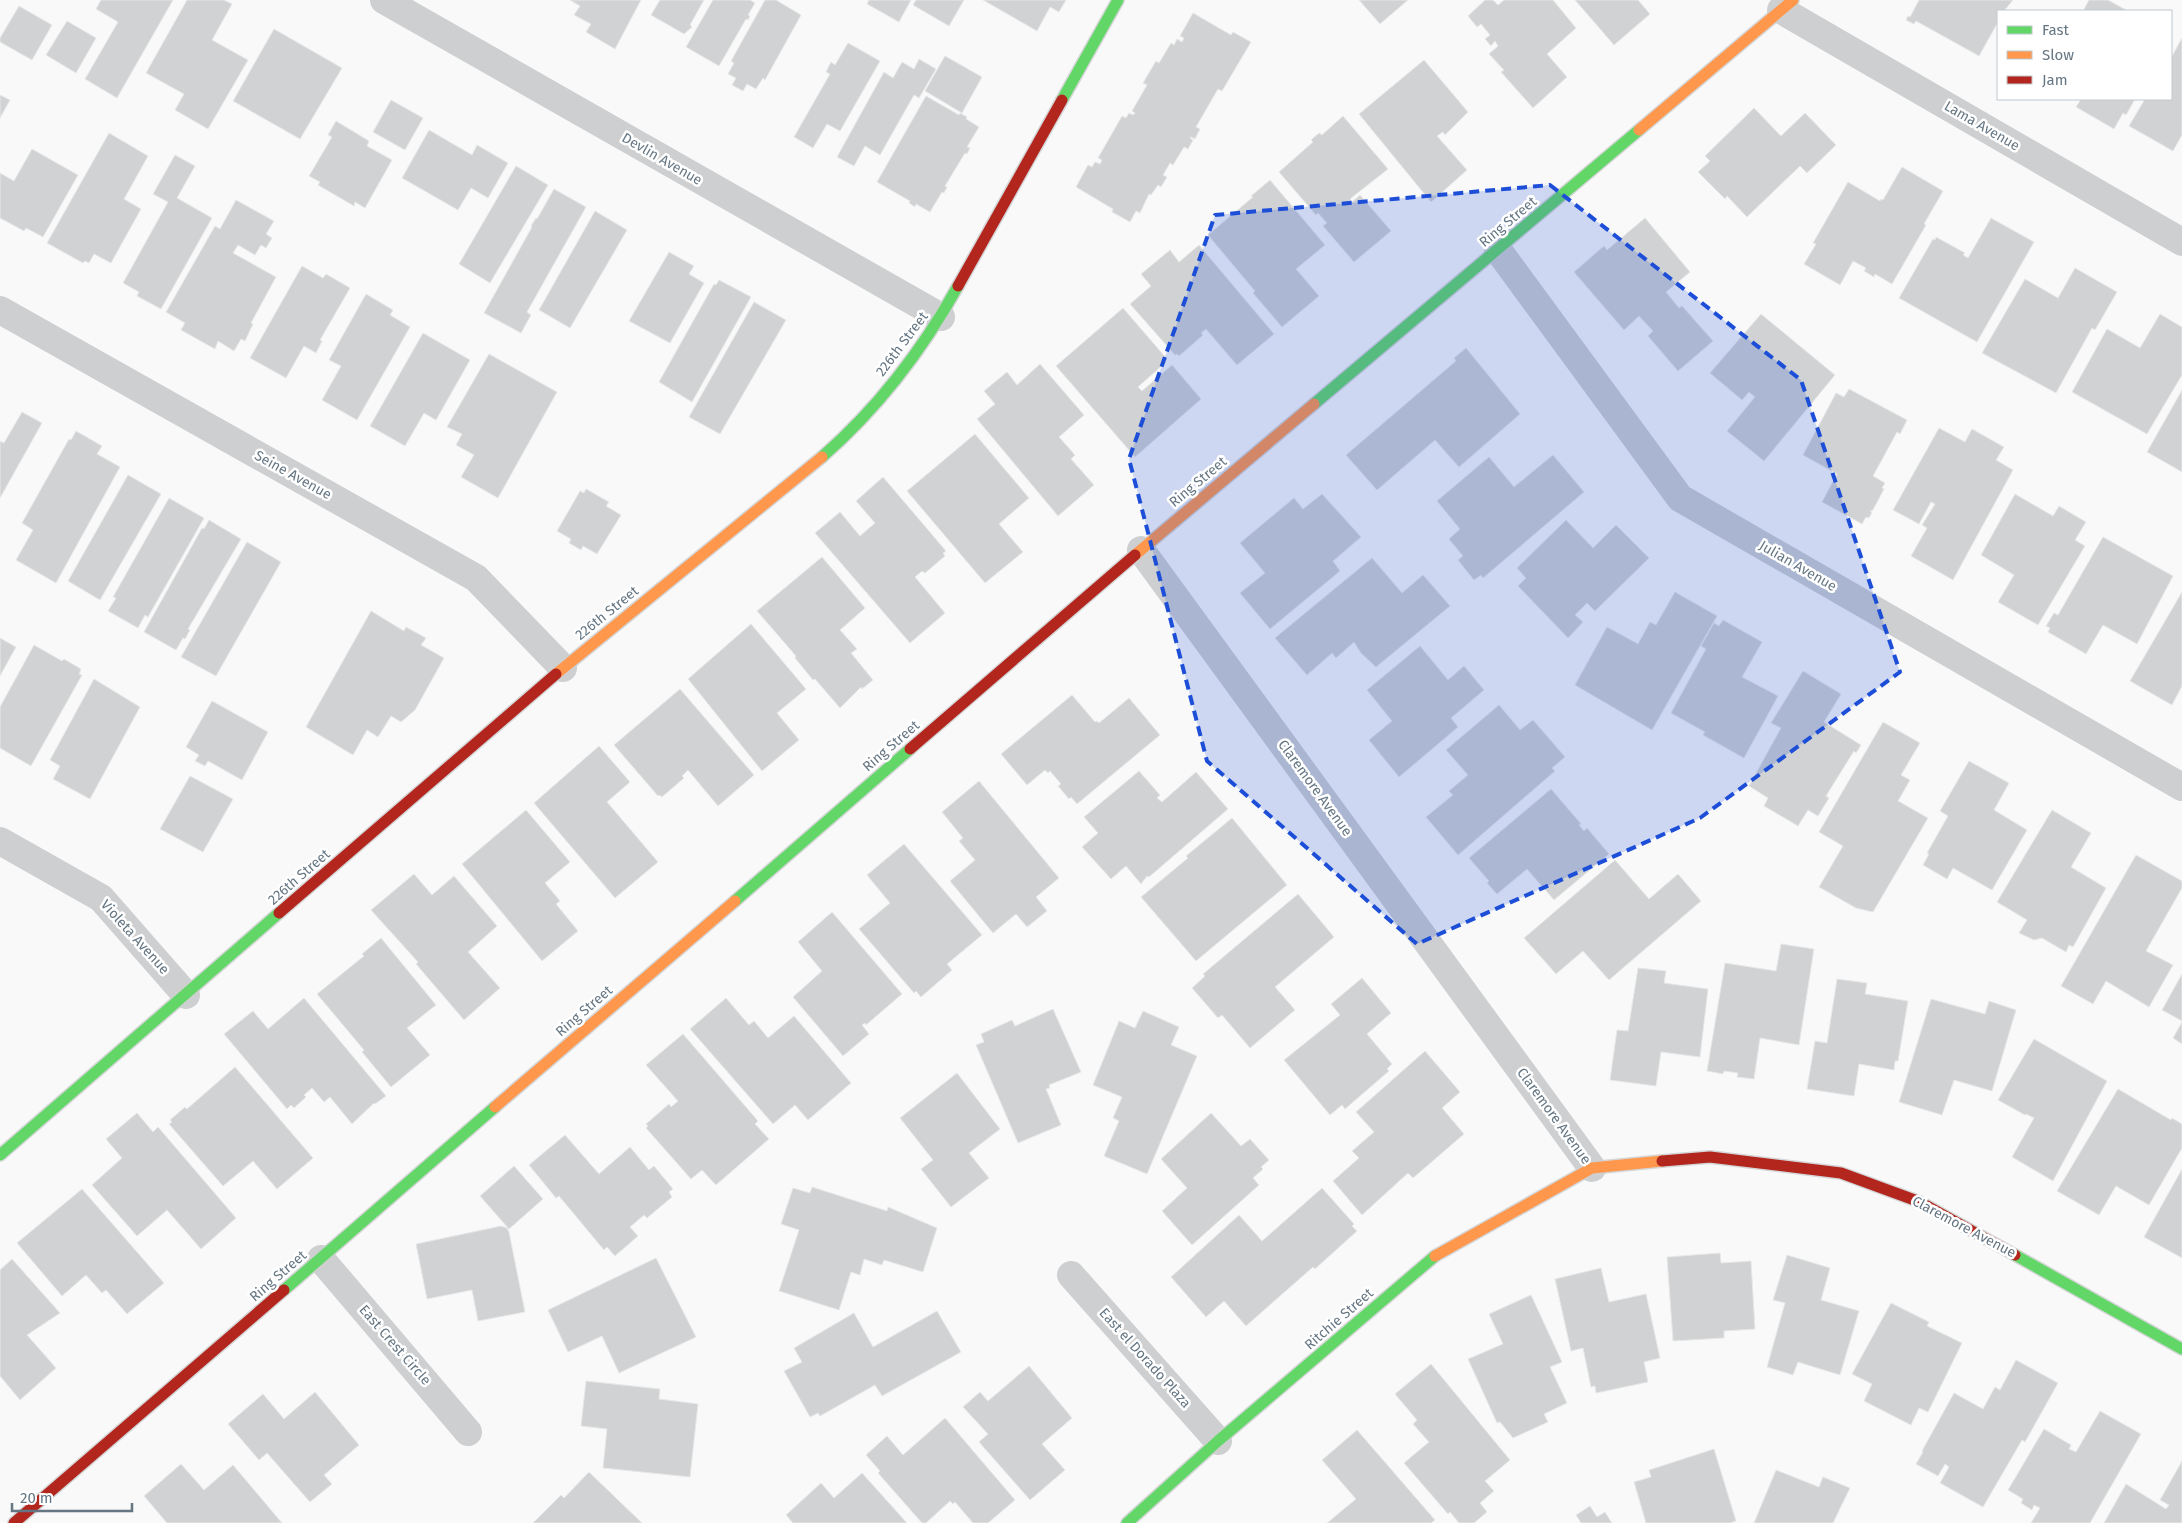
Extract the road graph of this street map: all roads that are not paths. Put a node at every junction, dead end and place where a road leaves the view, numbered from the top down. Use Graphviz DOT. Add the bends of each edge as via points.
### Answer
graph roads {
  1 [pos="384,0"];
  2 [pos="1118,0"];
  3 [pos="1787,5"];
  4 [pos="2182,242"];
  5 [pos="1498,250"];
  6 [pos="0,310"];
  7 [pos="940,318"];
  8 [pos="1141,550"];
  9 [pos="563,668"];
  10 [pos="2182,787"];
  11 [pos="0,841"];
  12 [pos="186,995"];
  13 [pos="0,1155"];
  14 [pos="1592,1168"];
  15 [pos="321,1259"];
  16 [pos="1071,1275"];
  17 [pos="2182,1349"];
  18 [pos="468,1432"];
  19 [pos="1218,1441"];
  20 [pos="14,1523"];
  21 [pos="1127,1523"];
  1 -- 7 [label="street, Devlin Avenue"];
  2 -- 7 [label="street, 226th Street"];
  3 -- 4 [label="street, Lama Avenue"];
  3 -- 5 [label="street, Ring Street"];
  5 -- 8 [label="street, Ring Street"];
  5 -- 10 [label="street, Julian Avenue" via="1680,498"];
  6 -- 9 [label="street, Seine Avenue" via="476,578"];
  7 -- 9 [label="street, 226th Street" via="875,405 824,455"];
  8 -- 14 [label="street, Claremore Avenue"];
  8 -- 15 [label="street, Ring Street"];
  9 -- 12 [label="street, 226th Street"];
  11 -- 12 [label="street, Violeta Avenue" via="101,898"];
  12 -- 13 [label="street, 226th Street"];
  14 -- 17 [label="street, Claremore Avenue" via="1710,1158 1841,1173 1920,1202"];
  14 -- 19 [label="street, Ritchie Street" via="1432,1258"];
  15 -- 18 [label="street, East Crest Circle"];
  15 -- 20 [label="street, Ring Street"];
  16 -- 19 [label="street, East el Dorado Plaza"];
  19 -- 21 [label="street, Ritchie Street"];
}
